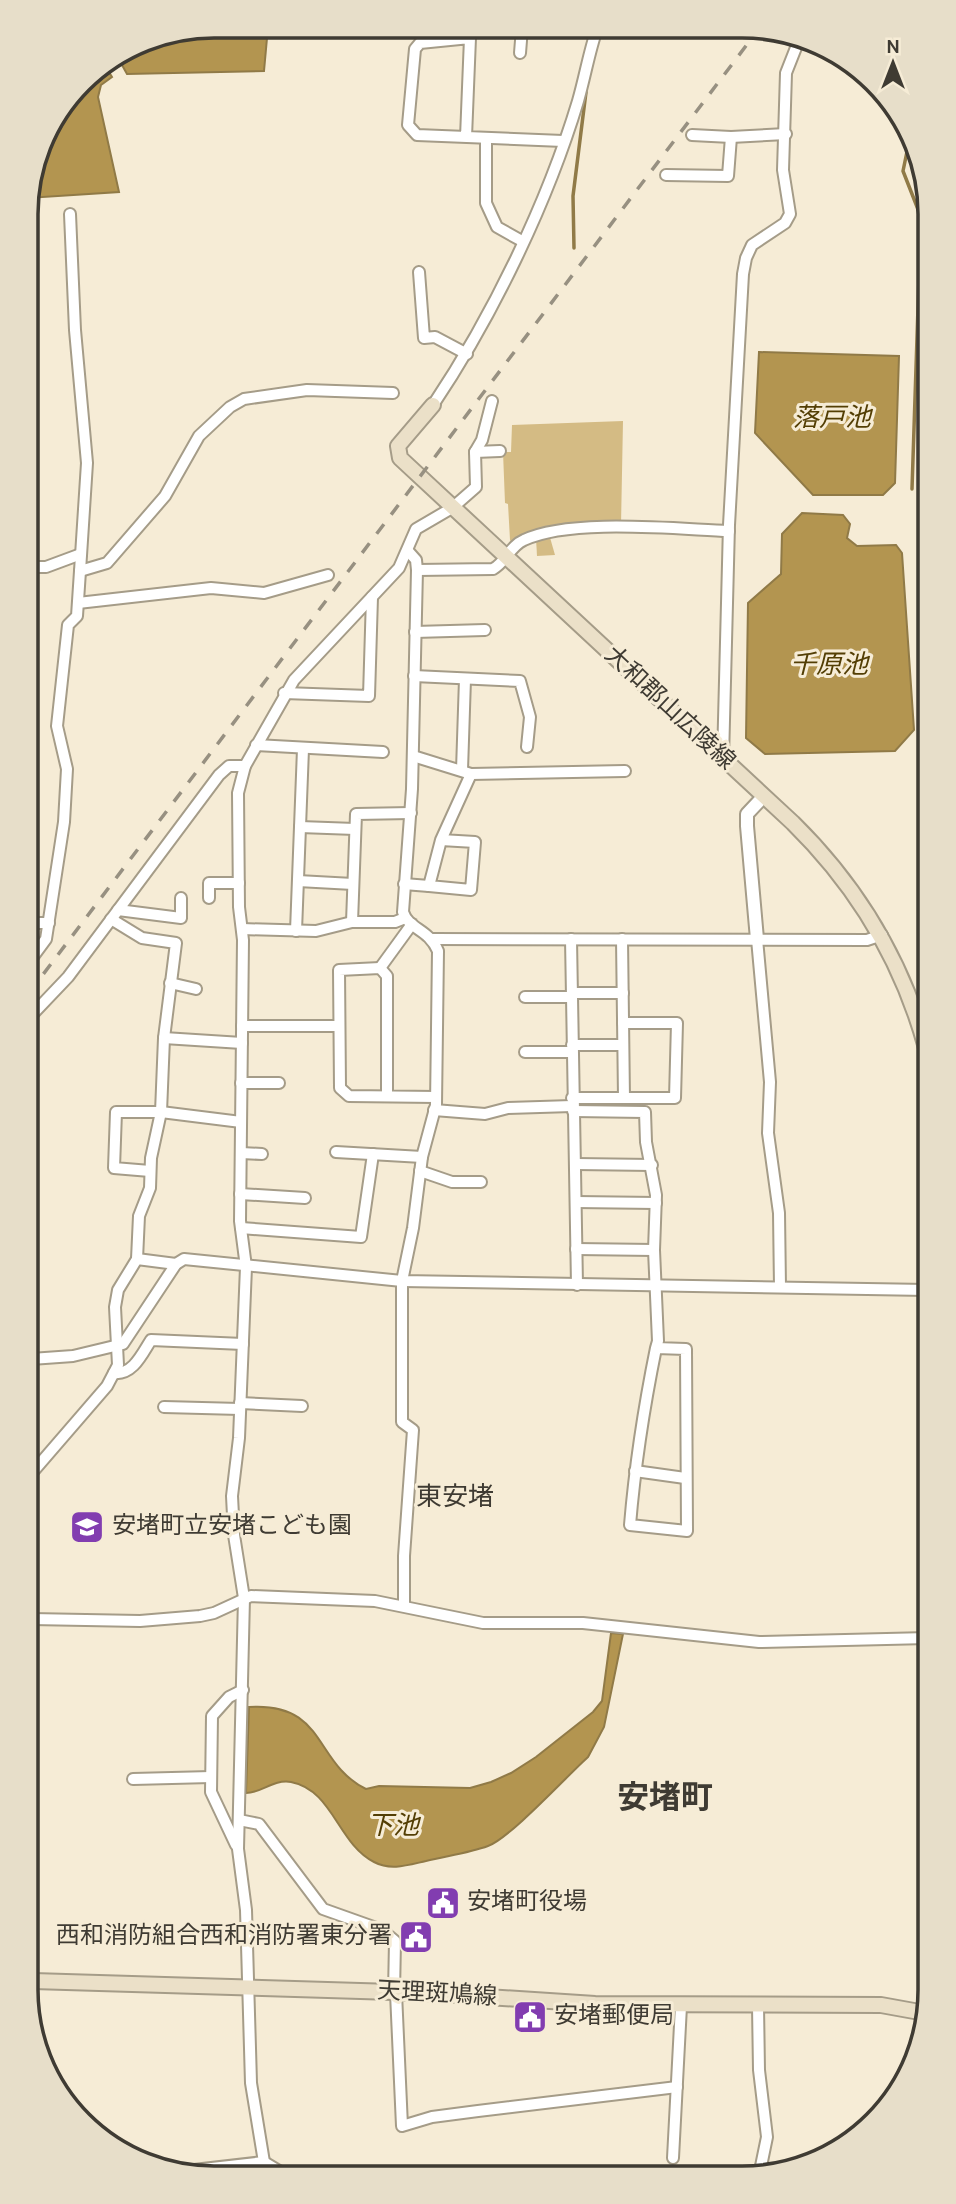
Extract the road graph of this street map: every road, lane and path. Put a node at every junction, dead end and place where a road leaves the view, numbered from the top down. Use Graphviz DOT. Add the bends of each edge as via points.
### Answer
graph roads {
  1 [pos="521,38"];
  2 [pos="595,38"];
  3 [pos="796,47"];
  4 [pos="520,54"];
  5 [pos="786,134"];
  6 [pos="692,135"];
  7 [pos="466,137"];
  8 [pos="731,137"];
  9 [pos="486,138"];
  10 [pos="563,141"];
  11 [pos="666,175"];
  12 [pos="70,214"];
  13 [pos="522,241"];
  14 [pos="419,272"];
  15 [pos="467,354"];
  16 [pos="393,393"];
  17 [pos="492,401"];
  18 [pos="433,405"];
  19 [pos="500,451"];
  20 [pos="475,452"];
  21 [pos="452,508"];
  22 [pos="729,531"];
  23 [pos="408,551"];
  24 [pos="81,554"];
  25 [pos="506,557"];
  26 [pos="39,567"];
  27 [pos="417,570"];
  28 [pos="80,571"];
  29 [pos="328,575"];
  30 [pos="372,597"];
  31 [pos="78,603"];
  32 [pos="485,630"];
  33 [pos="415,632"];
  34 [pos="414,676"];
  35 [pos="465,679"];
  36 [pos="285,693"];
  37 [pos="256,745"];
  38 [pos="527,747"];
  39 [pos="303,749"];
  40 [pos="383,752"];
  41 [pos="412,755"];
  42 [pos="723,759"];
  43 [pos="245,766"];
  44 [pos="625,771"];
  45 [pos="467,772"];
  46 [pos="763,797"];
  47 [pos="411,813"];
  48 [pos="300,827"];
  49 [pos="355,829"];
  50 [pos="441,840"];
  51 [pos="298,881"];
  52 [pos="239,883"];
  53 [pos="353,884"];
  54 [pos="404,884"];
  55 [pos="429,886"];
  56 [pos="181,898"];
  57 [pos="209,898"];
  58 [pos="115,914"];
  59 [pos="409,921"];
  60 [pos="352,922"];
  61 [pos="39,923"];
  62 [pos="49,923"];
  63 [pos="242,929"];
  64 [pos="296,931"];
  65 [pos="882,935"];
  66 [pos="433,939"];
  67 [pos="571,939"];
  68 [pos="622,939"];
  69 [pos="757,939"];
  70 [pos="39,949"];
  71 [pos="380,968"];
  72 [pos="170,983"];
  73 [pos="196,989"];
  74 [pos="623,993"];
  75 [pos="572,995"];
  76 [pos="525,997"];
  77 [pos="39,1008"];
  78 [pos="918,1017"];
  79 [pos="623,1023"];
  80 [pos="339,1026"];
  81 [pos="242,1027"];
  82 [pos="164,1038"];
  83 [pos="242,1043"];
  84 [pos="623,1045"];
  85 [pos="572,1049"];
  86 [pos="525,1052"];
  87 [pos="241,1083"];
  88 [pos="279,1083"];
  89 [pos="387,1096"];
  90 [pos="436,1097"];
  91 [pos="624,1098"];
  92 [pos="572,1105"];
  93 [pos="434,1110"];
  94 [pos="161,1112"];
  95 [pos="241,1122"];
  96 [pos="336,1152"];
  97 [pos="241,1153"];
  98 [pos="262,1154"];
  99 [pos="373,1154"];
  100 [pos="422,1157"];
  101 [pos="576,1164"];
  102 [pos="652,1165"];
  103 [pos="150,1171"];
  104 [pos="420,1171"];
  105 [pos="481,1182"];
  106 [pos="240,1194"];
  107 [pos="305,1198"];
  108 [pos="576,1202"];
  109 [pos="656,1203"];
  110 [pos="241,1228"];
  111 [pos="576,1249"];
  112 [pos="653,1250"];
  113 [pos="137,1259"];
  114 [pos="176,1264"];
  115 [pos="246,1267"];
  116 [pos="402,1281"];
  117 [pos="577,1285"];
  118 [pos="655,1287"];
  119 [pos="780,1287"];
  120 [pos="917,1290"];
  121 [pos="243,1344"];
  122 [pos="118,1345"];
  123 [pos="656,1348"];
  124 [pos="38,1358"];
  125 [pos="114,1373"];
  126 [pos="240,1406"];
  127 [pos="302,1406"];
  128 [pos="164,1407"];
  129 [pos="38,1465"];
  130 [pos="635,1471"];
  131 [pos="685,1478"];
  132 [pos="244,1598"];
  133 [pos="404,1605"];
  134 [pos="38,1619"];
  135 [pos="917,1638"];
  136 [pos="243,1690"];
  137 [pos="211,1777"];
  138 [pos="133,1779"];
  139 [pos="245,1821"];
  140 [pos="238,1849"];
  141 [pos="38,1981"];
  142 [pos="247,1989"];
  143 [pos="395,1993"];
  144 [pos="681,2006"];
  145 [pos="758,2006"];
  146 [pos="916,2012"];
  147 [pos="677,2087"];
  148 [pos="673,2158"];
  149 [pos="264,2162"];
  150 [pos="761,2164"];
  151 [pos="229,2166"];
  152 [pos="271,2166"];
  1 -- 4 [label="street"];
  2 -- 10 [label="street"];
  3 -- 5 [label="street" via="786,73"];
  5 -- 8 [label="street"];
  5 -- 22 [label="street" via="783,170 790,214 785,223 752,245 744,266"];
  6 -- 8 [label="street"];
  7 -- 7 [label="street" via="417,135 408,125 415,49 420,43 470,38"];
  7 -- 9 [label="street"];
  8 -- 11 [label="street" via="728,176"];
  9 -- 10 [label="street"];
  9 -- 13 [label="street" via="486,203 497,227"];
  10 -- 13 [label="street"];
  12 -- 24 [label="street" via="87,463"];
  13 -- 15 [label="street"];
  14 -- 15 [label="street" via="424,338 435,337"];
  15 -- 18 [label="street"];
  16 -- 28 [label="street" via="307,390 244,399 199,436 164,496 107,563"];
  17 -- 20 [label="street"];
  18 -- 21 [label="main road, 大和郡山広陵線" via="397,453"];
  19 -- 20 [label="street"];
  20 -- 21 [label="street" via="476,487"];
  21 -- 23 [label="street" via="416,529"];
  21 -- 25 [label="main road, 大和郡山広陵線"];
  22 -- 25 [label="street" via="554,529 520,541"];
  22 -- 42 [label="street"];
  23 -- 27 [label="street"];
  23 -- 30 [label="street"];
  24 -- 26 [label="street"];
  24 -- 28 [label="street"];
  25 -- 27 [label="street" via="493,569"];
  25 -- 42 [label="main road, 大和郡山広陵線"];
  27 -- 33 [label="street"];
  28 -- 31 [label="street"];
  29 -- 31 [label="street" via="264,593 211,588"];
  30 -- 36 [label="street"];
  30 -- 36 [label="street" via="369,696"];
  31 -- 62 [label="street" via="77,616 68,625 57,726 67,769 66,796"];
  32 -- 33 [label="street"];
  33 -- 34 [label="street"];
  34 -- 35 [label="street"];
  34 -- 41 [label="street"];
  35 -- 38 [label="street" via="520,681 530,717"];
  35 -- 45 [label="street"];
  36 -- 37 [label="street"];
  37 -- 39 [label="street"];
  37 -- 43 [label="street"];
  39 -- 40 [label="street"];
  39 -- 48 [label="street"];
  41 -- 45 [label="street"];
  41 -- 47 [label="street"];
  42 -- 46 [label="main road, 大和郡山広陵線"];
  43 -- 52 [label="street" via="238,793"];
  43 -- 58 [label="street" via="229,766 219,775"];
  44 -- 45 [label="street"];
  45 -- 50 [label="street"];
  46 -- 65 [label="main road, 大和郡山広陵線" via="841,873"];
  46 -- 69 [label="street" via="747,814"];
  47 -- 49 [label="street" via="356,814"];
  47 -- 54 [label="street"];
  48 -- 49 [label="street"];
  48 -- 51 [label="street"];
  49 -- 53 [label="street"];
  50 -- 55 [label="street"];
  50 -- 55 [label="street" via="475,842 471,890"];
  51 -- 53 [label="street"];
  51 -- 64 [label="street"];
  52 -- 57 [label="street" via="209,883"];
  52 -- 63 [label="street"];
  53 -- 60 [label="street"];
  54 -- 55 [label="street"];
  54 -- 59 [label="street"];
  56 -- 58 [label="street" via="181,919"];
  58 -- 72 [label="street" via="142,938 176,943"];
  58 -- 77 [label="street"];
  59 -- 60 [label="street"];
  59 -- 66 [label="street"];
  59 -- 71 [label="street"];
  60 -- 64 [label="street"];
  61 -- 62 [label="street"];
  62 -- 70 [label="street"];
  63 -- 64 [label="street"];
  63 -- 81 [label="street"];
  65 -- 69 [label="street" via="867,940"];
  65 -- 78 [label="main road, 大和郡山広陵線"];
  66 -- 67 [label="street"];
  66 -- 90 [label="street" via="438,951"];
  67 -- 68 [label="street"];
  67 -- 75 [label="street"];
  68 -- 69 [label="street"];
  68 -- 74 [label="street"];
  69 -- 119 [label="street" via="770,1082 768,1133 779,1213"];
  71 -- 80 [label="street" via="339,971"];
  71 -- 89 [label="street" via="387,976"];
  72 -- 73 [label="street"];
  72 -- 82 [label="street"];
  74 -- 75 [label="street"];
  74 -- 79 [label="street"];
  75 -- 76 [label="street"];
  75 -- 85 [label="street"];
  79 -- 84 [label="street"];
  79 -- 91 [label="street" via="677,1023 675,1098"];
  80 -- 81 [label="street"];
  80 -- 89 [label="street" via="340,1088 349,1096"];
  81 -- 83 [label="street"];
  82 -- 83 [label="street"];
  82 -- 94 [label="street"];
  83 -- 87 [label="street"];
  84 -- 85 [label="street"];
  84 -- 91 [label="street"];
  85 -- 86 [label="street"];
  85 -- 92 [label="street"];
  87 -- 88 [label="street"];
  87 -- 95 [label="street"];
  89 -- 90 [label="street"];
  90 -- 93 [label="street"];
  91 -- 92 [label="street"];
  92 -- 93 [label="street" via="508,1108 485,1114"];
  92 -- 101 [label="street"];
  92 -- 102 [label="street" via="645,1112"];
  93 -- 100 [label="street"];
  94 -- 95 [label="street"];
  94 -- 103 [label="street"];
  94 -- 103 [label="street" via="116,1112 114,1168"];
  95 -- 97 [label="street"];
  96 -- 99 [label="street"];
  97 -- 98 [label="street"];
  97 -- 106 [label="street"];
  99 -- 100 [label="street"];
  99 -- 110 [label="street" via="361,1237"];
  100 -- 104 [label="street"];
  101 -- 102 [label="street"];
  101 -- 108 [label="street"];
  102 -- 109 [label="street"];
  103 -- 113 [label="street" via="150,1188 139,1216"];
  104 -- 105 [label="street" via="453,1182"];
  104 -- 116 [label="street"];
  106 -- 107 [label="street"];
  106 -- 110 [label="street"];
  108 -- 109 [label="street"];
  108 -- 111 [label="street"];
  109 -- 112 [label="street"];
  110 -- 115 [label="street"];
  111 -- 112 [label="street"];
  111 -- 117 [label="street"];
  112 -- 118 [label="street"];
  113 -- 114 [label="street"];
  113 -- 122 [label="street" via="118,1290"];
  114 -- 115 [label="street" via="184,1259"];
  114 -- 122 [label="street"];
  115 -- 116 [label="street"];
  115 -- 121 [label="street"];
  116 -- 117 [label="street"];
  116 -- 133 [label="street" via="402,1422 413,1430"];
  117 -- 118 [label="street"];
  118 -- 119 [label="street"];
  118 -- 123 [label="street"];
  119 -- 120 [label="street"];
  121 -- 125 [label="street" via="151,1340 130,1369"];
  121 -- 126 [label="street"];
  122 -- 124 [label="street"];
  122 -- 125 [label="street"];
  123 -- 130 [label="street"];
  123 -- 131 [label="street" via="686,1349"];
  125 -- 129 [label="street"];
  126 -- 127 [label="street"];
  126 -- 128 [label="street"];
  126 -- 132 [label="street" via="232,1514"];
  130 -- 131 [label="street"];
  130 -- 131 [label="street" via="630,1525 687,1531"];
  132 -- 133 [label="street"];
  132 -- 134 [label="street" via="200,1616 140,1621"];
  132 -- 136 [label="street"];
  133 -- 135 [label="street" via="483,1623 583,1623 760,1642"];
  136 -- 137 [label="street" via="229,1697 212,1716"];
  136 -- 139 [label="street"];
  137 -- 138 [label="street"];
  137 -- 140 [label="street" via="211,1792"];
  139 -- 140 [label="street"];
  139 -- 143 [label="street" via="259,1824 323,1909 382,1930 395,1941"];
  140 -- 142 [label="street" via="245,1899"];
  141 -- 142 [label="main road, 天理斑鳩線"];
  142 -- 143 [label="main road, 天理斑鳩線"];
  142 -- 149 [label="street" via="251,2083"];
  143 -- 144 [label="main road, 天理斑鳩線"];
  143 -- 147 [label="street" via="402,2126 455,2114"];
  144 -- 145 [label="main road, 天理斑鳩線"];
  144 -- 147 [label="street"];
  145 -- 146 [label="main road, 天理斑鳩線" via="881,2006"];
  145 -- 150 [label="street" via="767,2137"];
  147 -- 148 [label="street"];
  149 -- 151 [label="street"];
  149 -- 152 [label="street"];
}
